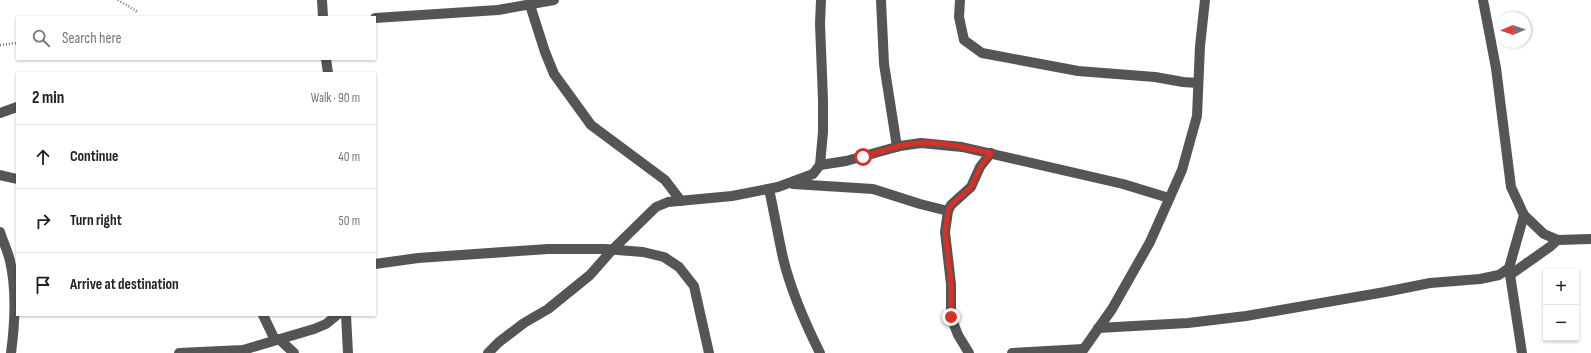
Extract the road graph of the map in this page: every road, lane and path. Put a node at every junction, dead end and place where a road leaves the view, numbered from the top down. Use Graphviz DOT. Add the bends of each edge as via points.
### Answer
graph roads {
  1 [pos="118,0"];
  2 [pos="322,0"];
  3 [pos="554,0"];
  4 [pos="820,0"];
  5 [pos="881,0"];
  6 [pos="960,0"];
  7 [pos="1205,0"];
  8 [pos="1483,0"];
  9 [pos="533,3"];
  10 [pos="138,12"];
  11 [pos="323,16"];
  12 [pos="376,18"];
  13 [pos="16,43"];
  14 [pos="0,46"];
  15 [pos="326,60"];
  16 [pos="328,72"];
  17 [pos="1198,83"];
  18 [pos="16,107"];
  19 [pos="0,113"];
  20 [pos="898,147"];
  21 [pos="991,153"];
  22 [pos="820,165"];
  23 [pos="0,175"];
  24 [pos="16,179"];
  25 [pos="789,183"];
  26 [pos="769,189"];
  27 [pos="1169,198"];
  28 [pos="681,201"];
  29 [pos="948,211"];
  30 [pos="1524,215"];
  31 [pos="0,232"];
  32 [pos="1591,239"];
  33 [pos="1557,240"];
  34 [pos="612,250"];
  35 [pos="376,264"];
  36 [pos="1510,271"];
  37 [pos="264,316"];
  38 [pos="336,316"];
  39 [pos="346,316"];
  40 [pos="1098,328"];
  41 [pos="277,339"];
  42 [pos="1082,351"];
  43 [pos="11,353"];
  44 [pos="179,353"];
  45 [pos="294,353"];
  46 [pos="348,353"];
  47 [pos="488,353"];
  48 [pos="709,353"];
  49 [pos="820,353"];
  50 [pos="969,353"];
  51 [pos="1012,353"];
  52 [pos="1522,353"];
  1 -- 10 [label="path"];
  2 -- 11 [label="street"];
  3 -- 9 [label="street"];
  4 -- 22 [label="street" via="823,132"];
  5 -- 20 [label="street" via="884,64"];
  6 -- 17 [label="street" via="959,17 964,40 982,53 1078,72 1155,77"];
  7 -- 17 [label="street"];
  8 -- 30 [label="street" via="1496,68 1511,188"];
  9 -- 12 [label="street" via="498,10"];
  9 -- 28 [label="street" via="545,52 554,74 591,125 665,180"];
  13 -- 14 [label="path"];
  15 -- 16 [label="street"];
  17 -- 27 [label="street" via="1197,116 1182,170"];
  18 -- 19 [label="street"];
  20 -- 21 [label="street" via="921,143 962,146"];
  20 -- 22 [label="street" via="846,162"];
  21 -- 27 [label="street" via="1123,184"];
  21 -- 29 [label="street" via="980,167 971,187"];
  22 -- 25 [label="street" via="813,174"];
  23 -- 24 [label="street"];
  25 -- 26 [label="street"];
  25 -- 29 [label="street" via="874,189"];
  26 -- 28 [label="street"];
  26 -- 49 [label="street" via="791,286"];
  27 -- 40 [label="street" via="1150,242 1112,309"];
  28 -- 34 [label="street" via="668,202 656,207"];
  29 -- 50 [label="street" via="945,232 951,284 951,317"];
  30 -- 33 [label="street" via="1544,234"];
  30 -- 36 [label="street"];
  31 -- 43 [label="street" via="10,261 13,286 14,326"];
  32 -- 33 [label="street"];
  33 -- 36 [label="street"];
  34 -- 35 [label="street" via="548,249 418,258"];
  34 -- 47 [label="street" via="590,275 548,309 499,342"];
  34 -- 48 [label="street" via="643,252 664,257 679,267 694,286"];
  36 -- 40 [label="street" via="1486,278 1430,283 1246,316 1188,323"];
  36 -- 52 [label="street"];
  37 -- 41 [label="street"];
  38 -- 41 [label="street" via="326,324"];
  39 -- 46 [label="street"];
  40 -- 42 [label="street"];
  41 -- 44 [label="street" via="243,350"];
  41 -- 45 [label="street"];
  42 -- 51 [label="street"];
}
